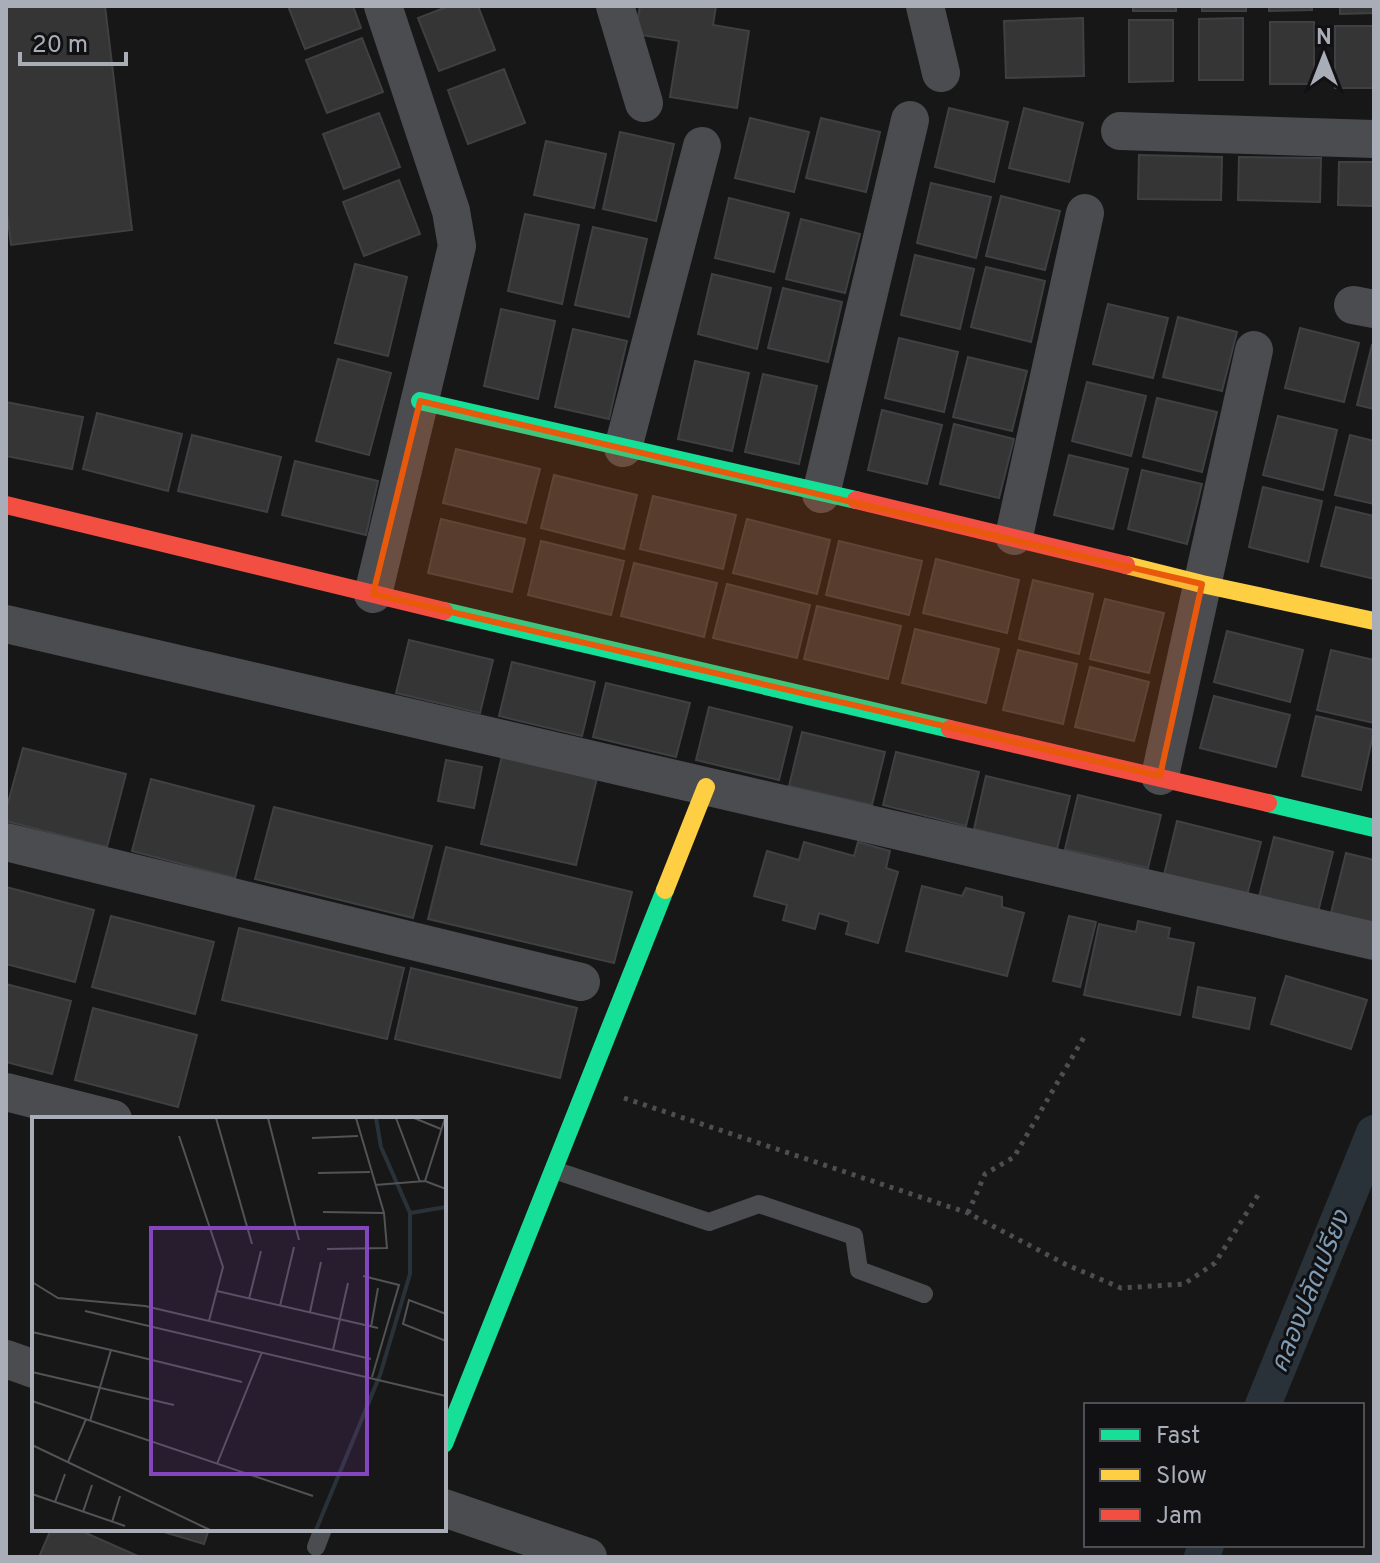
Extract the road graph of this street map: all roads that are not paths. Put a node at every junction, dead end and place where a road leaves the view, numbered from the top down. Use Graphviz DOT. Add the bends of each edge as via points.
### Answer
graph roads {
  1 [pos="383,6"];
  2 [pos="615,6"];
  3 [pos="925,6"];
  4 [pos="941,73"];
  5 [pos="644,103"];
  6 [pos="910,120"];
  7 [pos="1120,131"];
  8 [pos="1374,139"];
  9 [pos="702,146"];
  10 [pos="1085,213"];
  11 [pos="1254,350"];
  12 [pos="420,401"];
  13 [pos="623,448"];
  14 [pos="821,494"];
  15 [pos="6,505"];
  16 [pos="1014,536"];
  17 [pos="1202,584"];
  18 [pos="373,594"];
  19 [pos="1374,621"];
  20 [pos="6,624"];
  21 [pos="1160,776"];
  22 [pos="706,787"];
  23 [pos="1374,828"];
  24 [pos="6,842"];
  25 [pos="1374,941"];
  26 [pos="581,982"];
  27 [pos="6,1092"];
  28 [pos="105,1117"];
  29 [pos="554,1170"];
  30 [pos="924,1294"];
  31 [pos="6,1359"];
  32 [pos="32,1368"];
  33 [pos="446,1439"];
  34 [pos="446,1509"];
  35 [pos="322,1531"];
  36 [pos="316,1547"];
  37 [pos="588,1557"];
  1 -- 12 [label="street" via="451,211 457,246"];
  2 -- 5 [label="street"];
  3 -- 4 [label="street"];
  6 -- 14 [label="street"];
  7 -- 8 [label="street"];
  9 -- 13 [label="street"];
  10 -- 16 [label="street"];
  11 -- 17 [label="street"];
  12 -- 13 [label="street"];
  12 -- 18 [label="street"];
  13 -- 14 [label="street"];
  14 -- 16 [label="street"];
  15 -- 18 [label="street"];
  16 -- 17 [label="street"];
  17 -- 19 [label="street"];
  17 -- 21 [label="street"];
  18 -- 21 [label="street"];
  20 -- 22 [label="street"];
  21 -- 23 [label="street"];
  22 -- 25 [label="street"];
  22 -- 29 [label="street"];
  24 -- 26 [label="street"];
  27 -- 28 [label="street"];
  29 -- 30 [label="lane" via="709,1222 759,1204 854,1236 859,1270"];
  29 -- 33 [label="street"];
  31 -- 32 [label="street"];
  34 -- 37 [label="street"];
  35 -- 36 [label="lane"];
}
